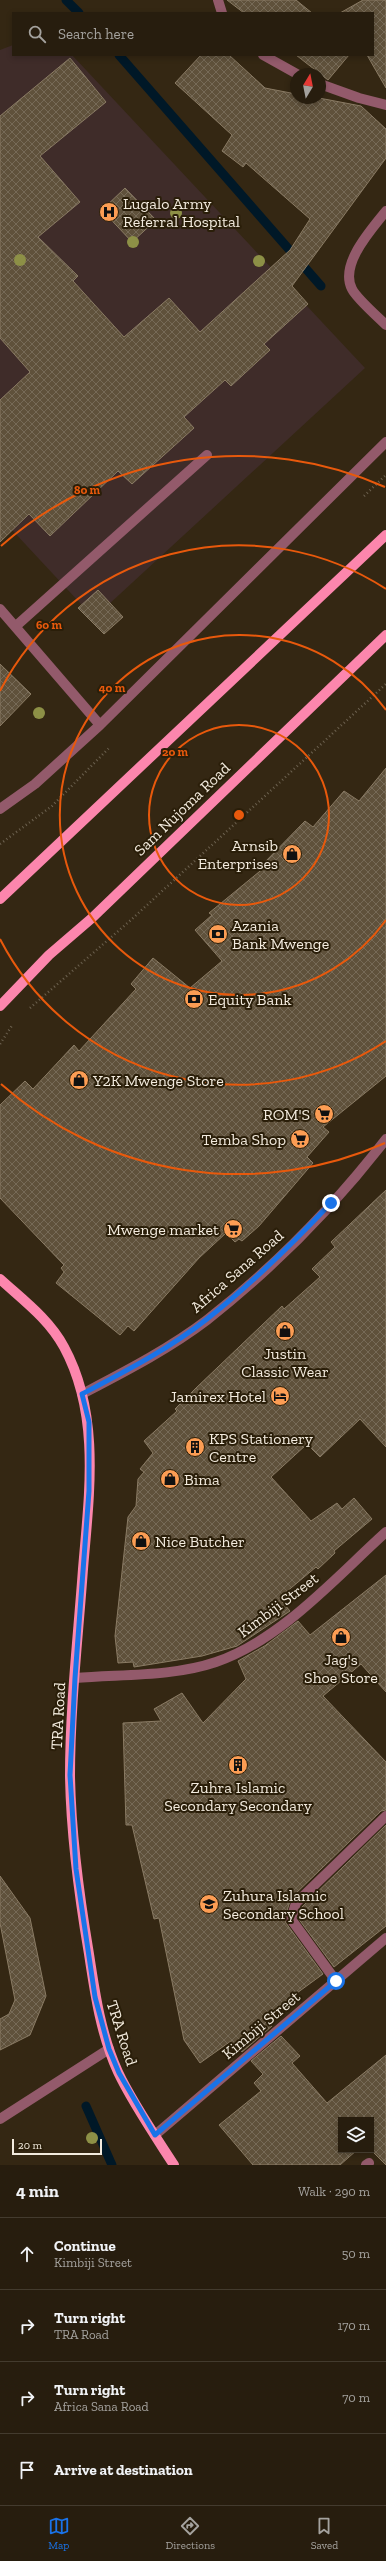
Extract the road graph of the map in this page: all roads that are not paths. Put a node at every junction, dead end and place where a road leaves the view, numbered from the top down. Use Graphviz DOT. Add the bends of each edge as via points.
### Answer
graph roads {
  1 [pos="218,0"];
  2 [pos="222,12"];
  3 [pos="264,56"];
  4 [pos="290,70"];
  5 [pos="326,86"];
  6 [pos="386,105"];
  7 [pos="386,211"];
  8 [pos="386,325"];
  9 [pos="386,442"];
  10 [pos="207,454"];
  11 [pos="386,535"];
  12 [pos="0,609"];
  13 [pos="16,626"];
  14 [pos="386,635"];
  15 [pos="100,725"];
  16 [pos="0,809"];
  17 [pos="0,899"];
  18 [pos="0,1006"];
  19 [pos="386,1139"];
  20 [pos="0,1280"];
  21 [pos="82,1394"];
  22 [pos="386,1532"];
  23 [pos="75,1678"];
  24 [pos="386,1816"];
  25 [pos="386,1938"];
  26 [pos="336,1981"];
  27 [pos="109,2049"];
  28 [pos="0,2119"];
  29 [pos="155,2135"];
  30 [pos="174,2165"];
  1 -- 2 [label="street"];
  3 -- 4 [label="street"];
  5 -- 6 [label="street"];
  7 -- 8 [label="street" via="357,249 350,269 352,289"];
  9 -- 15 [label="street"];
  10 -- 13 [label="street"];
  11 -- 17 [label="main road"];
  12 -- 13 [label="street"];
  13 -- 15 [label="street"];
  14 -- 18 [label="main road, Sam Nujoma Road" via="92,918 49,955"];
  15 -- 16 [label="street" via="35,784"];
  19 -- 21 [label="street, Africa Sana Road" via="283,1254 206,1320 137,1364"];
  20 -- 21 [label="main road, TRA Road" via="45,1320 63,1345"];
  21 -- 23 [label="main road, TRA Road" via="89,1422 89,1491"];
  22 -- 23 [label="street, Kimbiji Street" via="324,1591 254,1645 216,1662 174,1671"];
  23 -- 27 [label="main road, TRA Road" via="70,1775 75,1855 95,1997"];
  24 -- 26 [label="street" via="296,1904 291,1919"];
  25 -- 26 [label="street, Kimbiji Street"];
  26 -- 29 [label="street, Kimbiji Street"];
  27 -- 28 [label="street"];
  27 -- 29 [label="main road, TRA Road" via="119,2073"];
  29 -- 30 [label="main road, TRA Road"];
}
